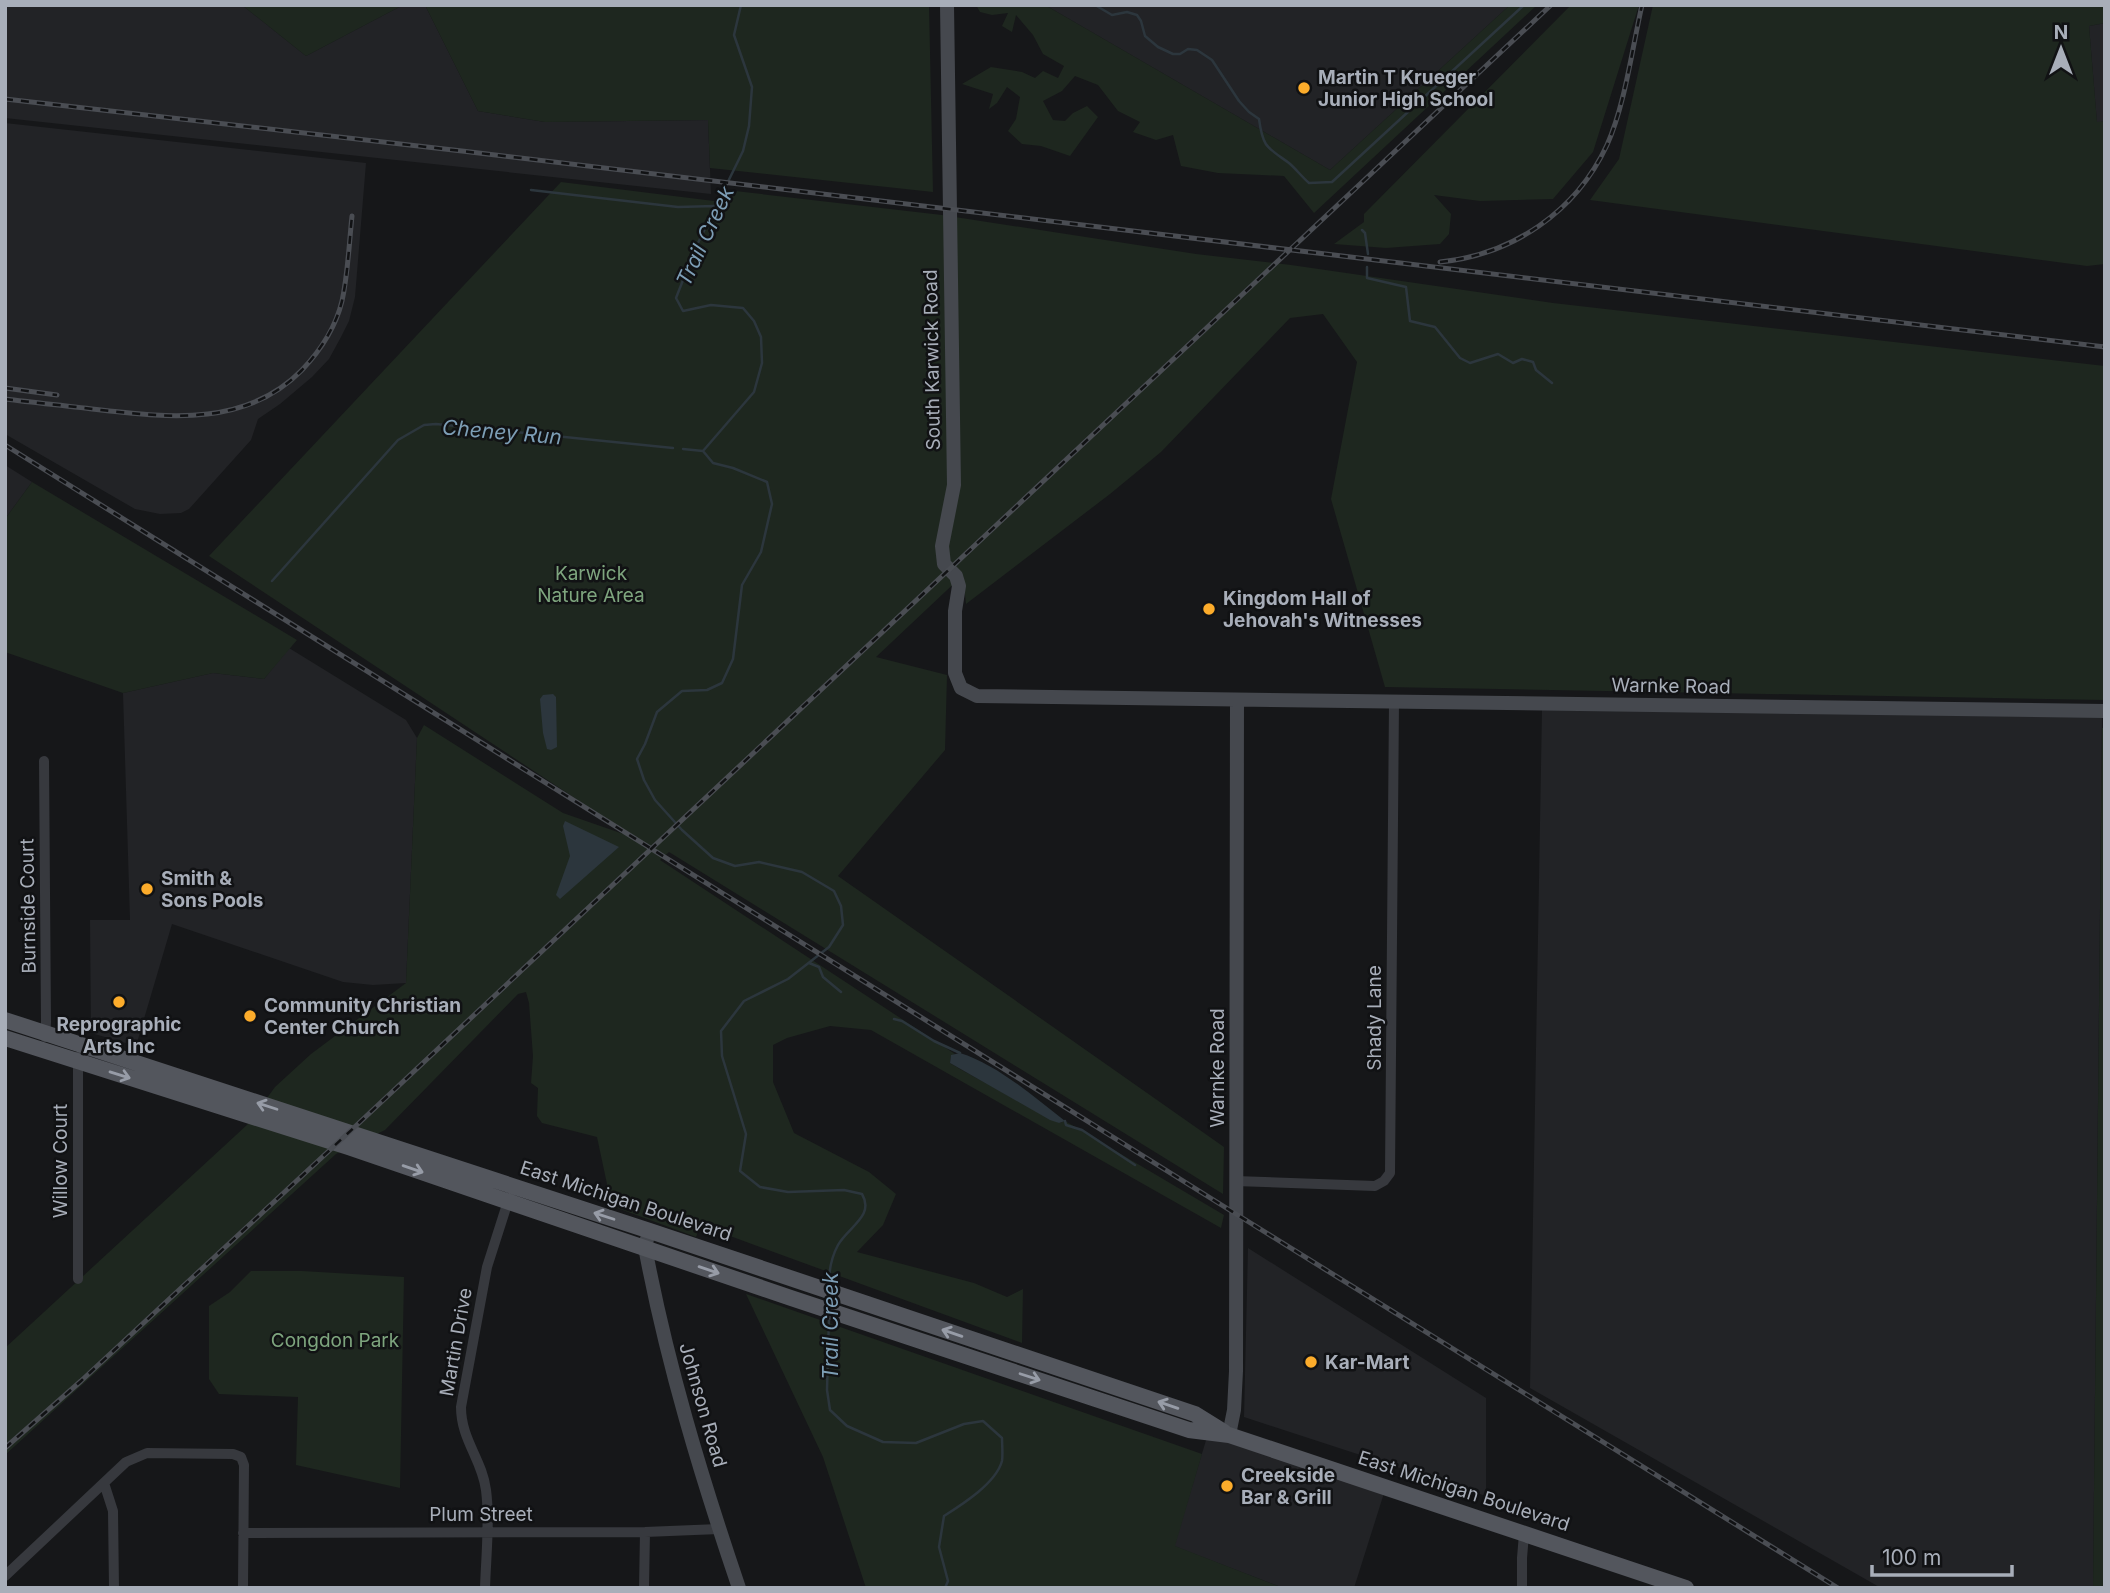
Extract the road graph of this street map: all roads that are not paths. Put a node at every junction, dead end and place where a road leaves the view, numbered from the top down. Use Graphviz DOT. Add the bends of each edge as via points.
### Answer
graph roads {
  1 [pos="947,5"];
  2 [pos="977,696"];
  3 [pos="1237,700"];
  4 [pos="1394,702"];
  5 [pos="2105,711"];
  6 [pos="44,761"];
  7 [pos="5,1020"];
  8 [pos="46,1033"];
  9 [pos="5,1038"];
  10 [pos="83,1045"];
  11 [pos="40,1049"];
  12 [pos="77,1061"];
  13 [pos="1235,1181"];
  14 [pos="511,1194"];
  15 [pos="650,1231"];
  16 [pos="645,1248"];
  17 [pos="78,1279"];
  18 [pos="1229,1435"];
  19 [pos="104,1483"];
  20 [pos="719,1529"];
  21 [pos="486,1531"];
  22 [pos="645,1532"];
  23 [pos="243,1533"];
  24 [pos="1524,1534"];
  25 [pos="5,1576"];
  26 [pos="114,1588"];
  27 [pos="243,1588"];
  28 [pos="485,1588"];
  29 [pos="644,1588"];
  30 [pos="739,1588"];
  31 [pos="1522,1588"];
  32 [pos="1686,1588"];
  1 -- 2 [label="street, South Karwick Road" via="954,485 942,546 944,564 959,586 955,673 961,688"];
  2 -- 3 [label="street, Warnke Road"];
  3 -- 4 [label="street, Warnke Road"];
  3 -- 13 [label="street, Warnke Road"];
  4 -- 5 [label="street, Warnke Road"];
  4 -- 13 [label="street, Shady Lane" via="1390,1173 1375,1186"];
  6 -- 8 [label="street, Burnside Court"];
  7 -- 8 [label="main road, East Michigan Boulevard"];
  8 -- 10 [label="main road, East Michigan Boulevard"];
  8 -- 11 [label="street, Burnside Court"];
  9 -- 11 [label="main road, East Michigan Boulevard"];
  10 -- 12 [label="street, Willow Court"];
  14 -- 10 [label="main road, East Michigan Boulevard, one-way"];
  11 -- 12 [label="main road, East Michigan Boulevard"];
  12 -- 14 [label="main road, East Michigan Boulevard, one-way"];
  12 -- 17 [label="street, Willow Court"];
  13 -- 18 [label="street, Warnke Road" via="1236,1371"];
  15 -- 14 [label="main road, East Michigan Boulevard, one-way"];
  14 -- 16 [label="main road, East Michigan Boulevard"];
  14 -- 21 [label="street, Martin Drive" via="487,1266 461,1408 461,1423 486,1490"];
  15 -- 16 [label="street, Johnson Road"];
  18 -- 15 [label="main road, East Michigan Boulevard, one-way" via="1195,1414"];
  16 -- 18 [label="main road, East Michigan Boulevard, one-way" via="1189,1430"];
  16 -- 20 [label="street, Johnson Road" via="670,1363"];
  18 -- 24 [label="main road, East Michigan Boulevard"];
  19 -- 23 [label="street" via="125,1462 147,1453 233,1454 241,1457 244,1465"];
  19 -- 25 [label="street"];
  19 -- 26 [label="street" via="113,1511"];
  20 -- 22 [label="street, Plum Street"];
  20 -- 30 [label="street, Johnson Road"];
  21 -- 22 [label="street, Plum Street"];
  21 -- 23 [label="street, Plum Street"];
  21 -- 28 [label="street, Martin Drive"];
  22 -- 29 [label="street"];
  23 -- 27 [label="street"];
  24 -- 31 [label="street"];
  24 -- 32 [label="main road, East Michigan Boulevard"];
}
